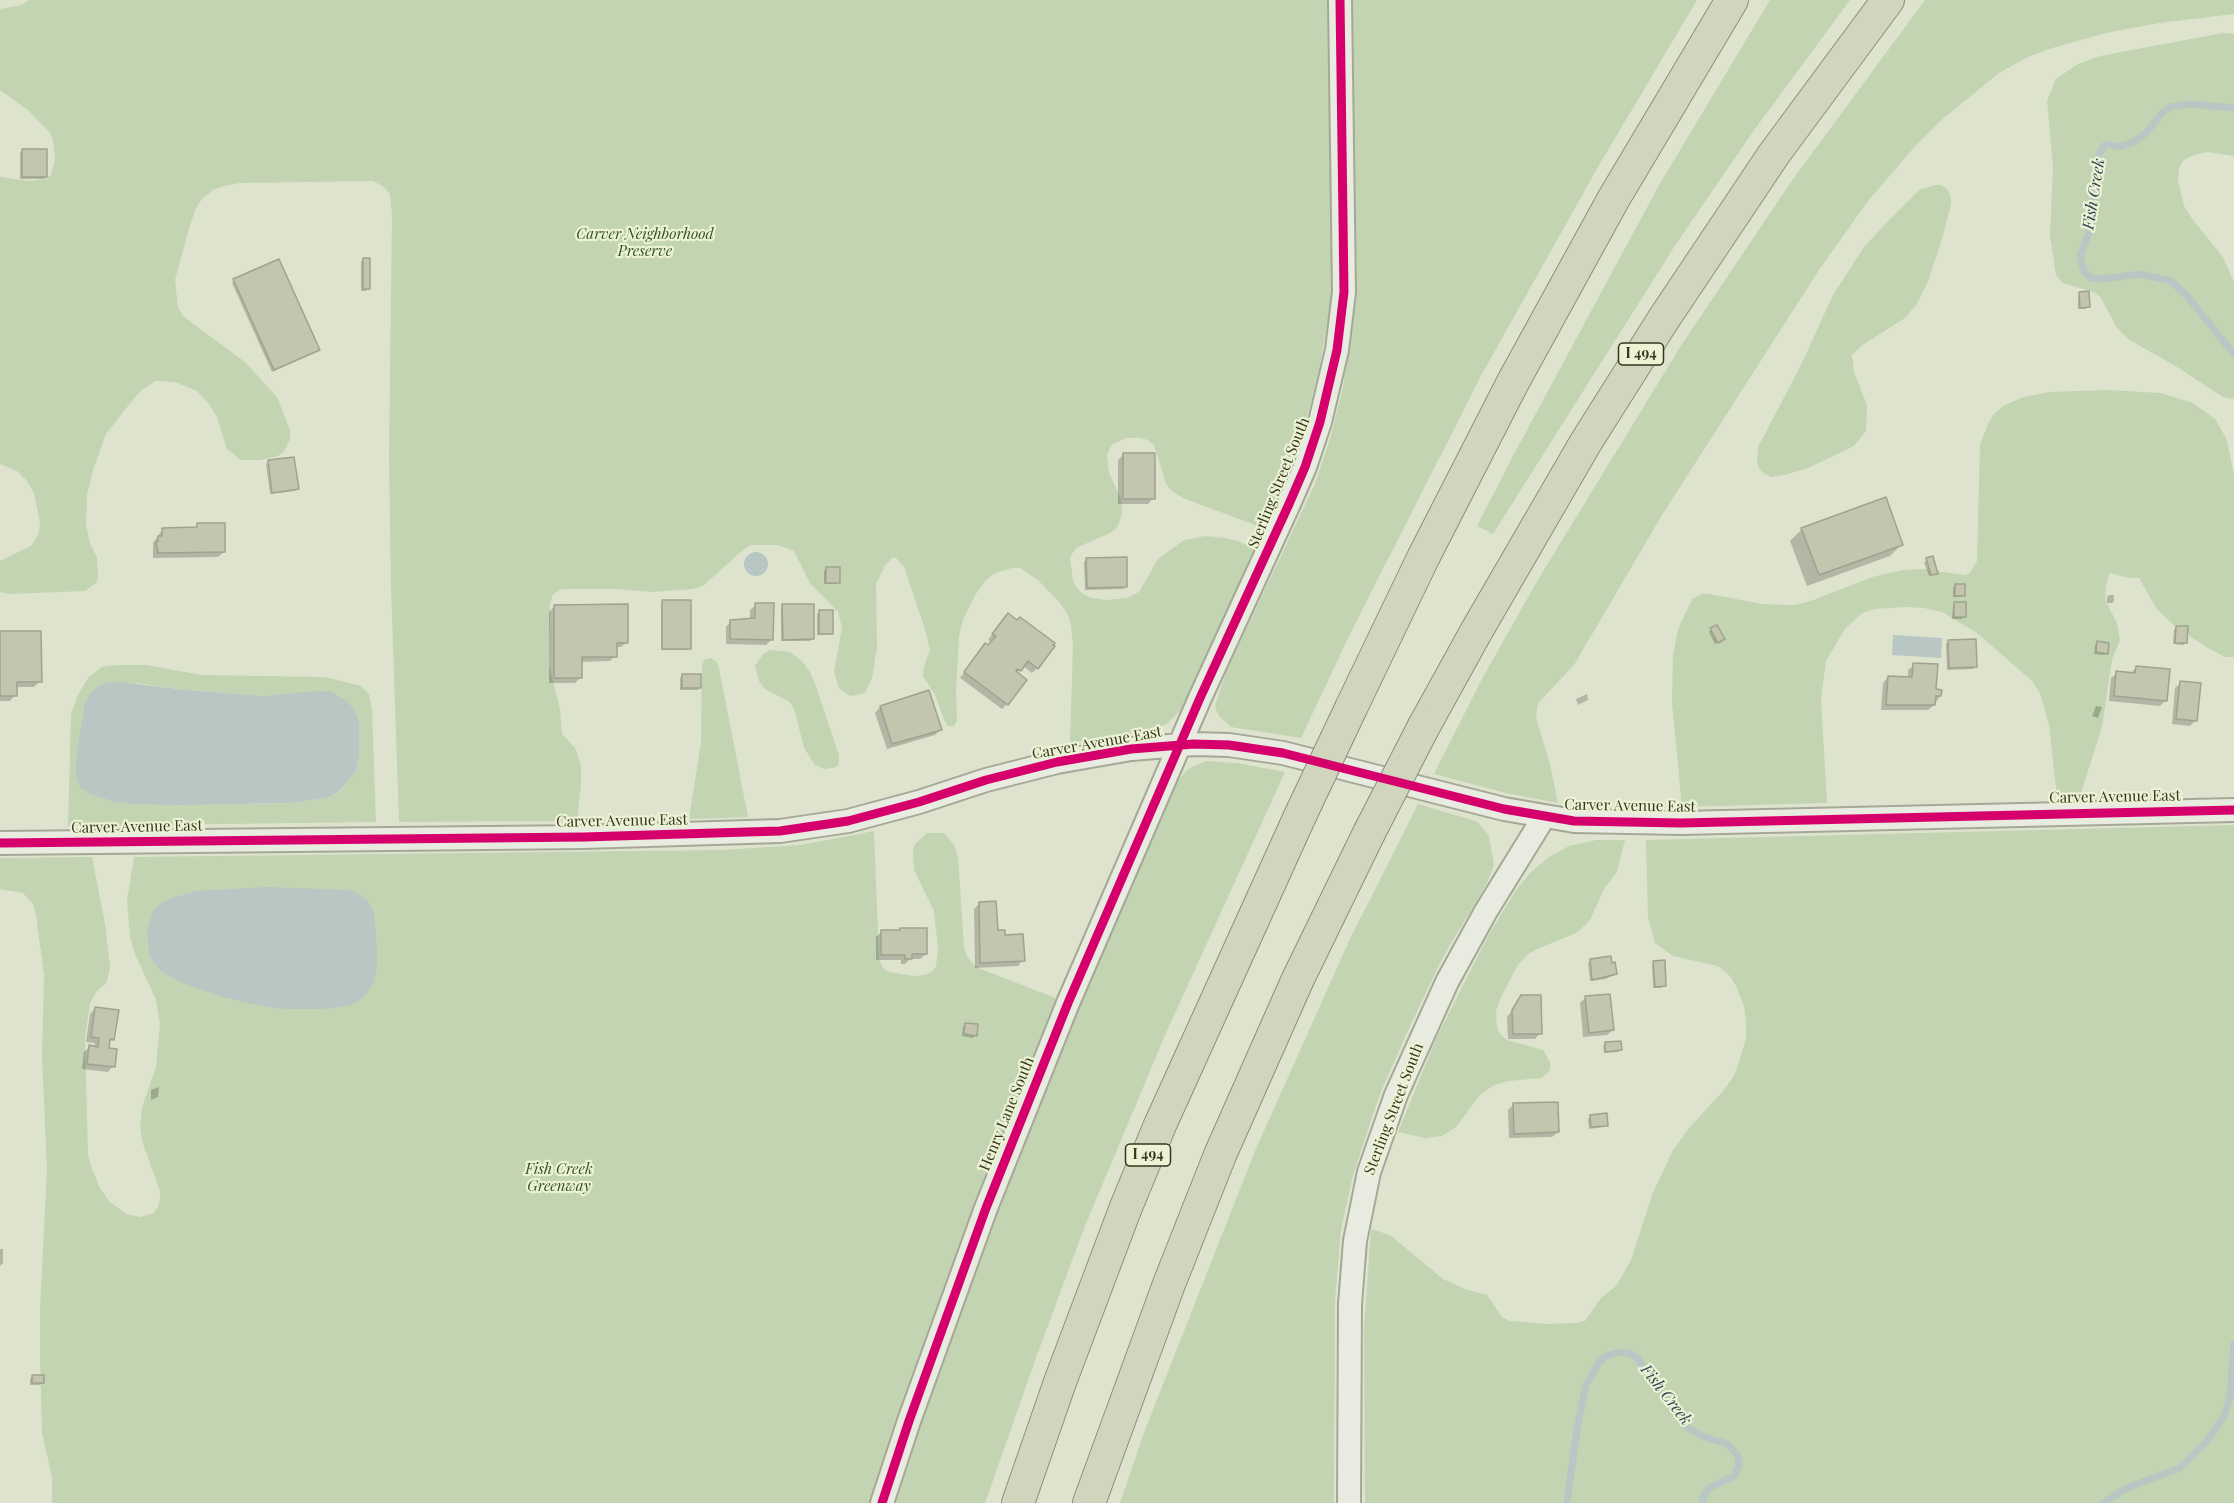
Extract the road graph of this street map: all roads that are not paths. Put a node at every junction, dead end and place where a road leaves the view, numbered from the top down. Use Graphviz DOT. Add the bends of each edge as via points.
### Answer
graph roads {
  1 [pos="1340,0"];
  2 [pos="1732,0"];
  3 [pos="1888,0"];
  4 [pos="1180,744"];
  5 [pos="2234,810"];
  6 [pos="1544,817"];
  7 [pos="0,843"];
  8 [pos="882,1503"];
  9 [pos="1018,1503"];
  10 [pos="1089,1503"];
  11 [pos="1349,1503"];
  1 -- 4 [label="street, Sterling Street South" via="1344,292 1330,387 1305,467"];
  2 -- 9 [label="highway, I 494, bridge" via="1614,198 1513,382 1351,708 1236,953 1143,1166"];
  3 -- 10 [label="highway, I 494, bridge" via="1774,154 1651,338 1580,452 1424,726 1296,981 1220,1155"];
  4 -- 6 [label="street, Carver Avenue East" via="1229,745 1283,753"];
  4 -- 7 [label="street, Carver Avenue East" via="1057,762 857,819 780,831"];
  4 -- 8 [label="street, Henry Lane South" via="1072,992 994,1189"];
  5 -- 6 [label="street, Carver Avenue East" via="1656,824"];
  6 -- 11 [label="street, Sterling Street South" via="1443,990 1396,1095 1369,1172 1355,1241 1350,1294"];
}
